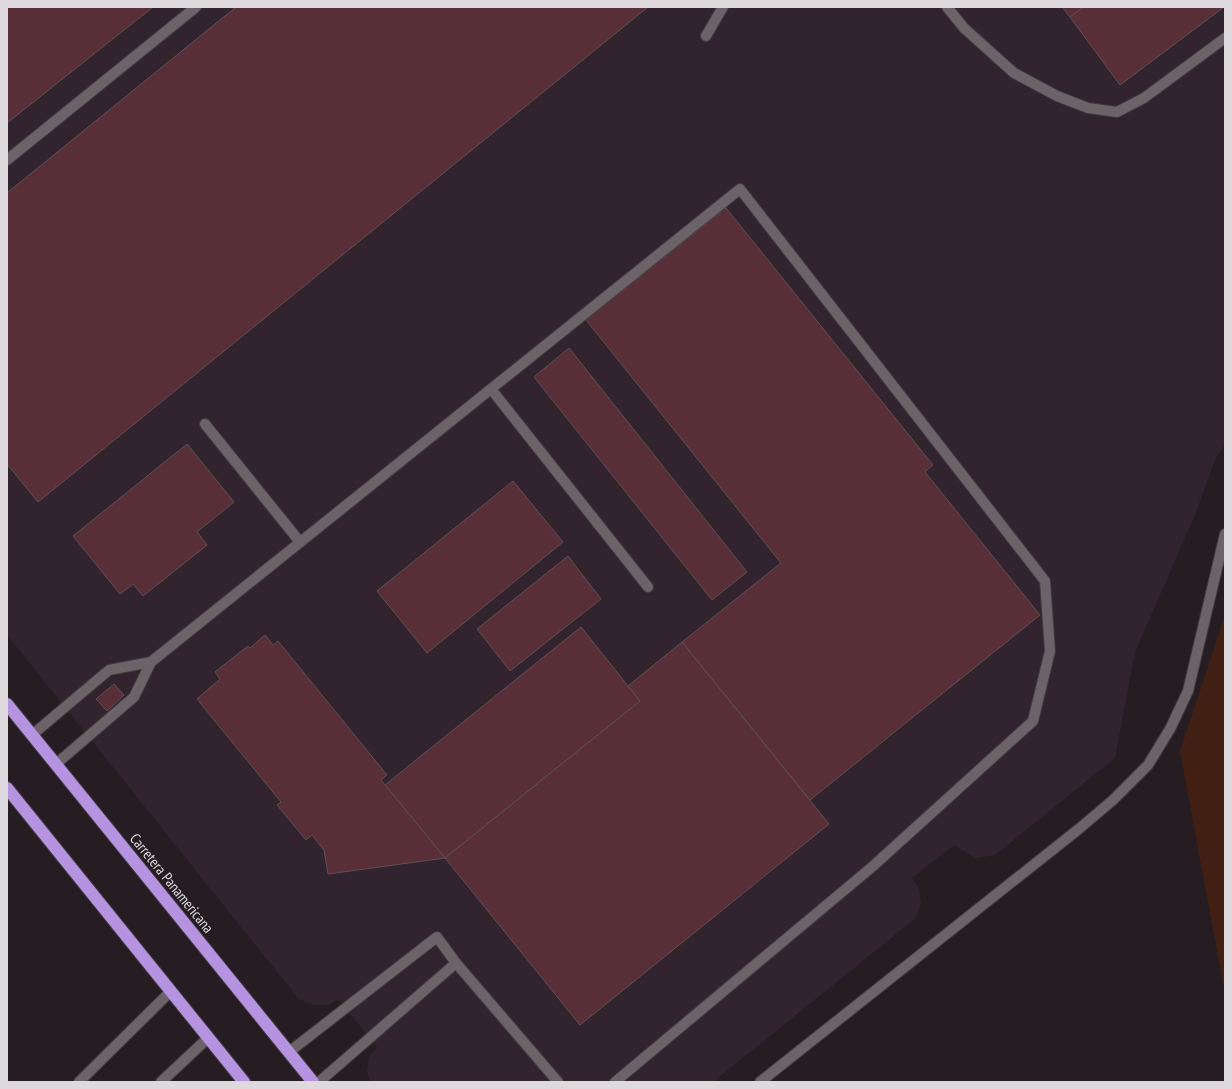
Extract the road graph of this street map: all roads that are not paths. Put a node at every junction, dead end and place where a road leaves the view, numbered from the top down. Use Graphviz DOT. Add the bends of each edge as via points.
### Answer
graph roads {
  1 [pos="196,7"];
  2 [pos="723,7"];
  3 [pos="948,7"];
  4 [pos="706,36"];
  5 [pos="1225,38"];
  6 [pos="7,160"];
  7 [pos="491,389"];
  8 [pos="205,424"];
  9 [pos="1225,534"];
  10 [pos="300,542"];
  11 [pos="648,587"];
  12 [pos="151,662"];
  13 [pos="7,704"];
  14 [pos="32,735"];
  15 [pos="56,764"];
  16 [pos="7,788"];
  17 [pos="456,963"];
  18 [pos="171,991"];
  19 [pos="208,1038"];
  20 [pos="289,1052"];
  21 [pos="79,1082"];
  22 [pos="161,1082"];
  23 [pos="244,1082"];
  24 [pos="313,1082"];
  25 [pos="319,1082"];
  26 [pos="558,1082"];
  27 [pos="615,1082"];
  28 [pos="760,1082"];
  1 -- 6 [label="street"];
  2 -- 4 [label="street"];
  3 -- 5 [label="street" via="964,28 1014,73 1057,96 1088,108 1117,112 1144,98"];
  7 -- 10 [label="street"];
  7 -- 11 [label="street"];
  7 -- 27 [label="street" via="740,189 1045,581 1050,651 1033,721 872,867"];
  8 -- 10 [label="street"];
  9 -- 28 [label="street" via="1188,691 1170,729 1148,765 1080,828"];
  10 -- 12 [label="street"];
  12 -- 14 [label="street" via="109,670"];
  12 -- 15 [label="street" via="134,697"];
  13 -- 14 [label="highway, Carretera Panamericana"];
  14 -- 15 [label="highway, Carretera Panamericana"];
  15 -- 20 [label="highway, Carretera Panamericana"];
  16 -- 18 [label="highway"];
  17 -- 20 [label="street" via="437,937"];
  17 -- 25 [label="street"];
  17 -- 26 [label="street"];
  18 -- 19 [label="highway"];
  18 -- 21 [label="street"];
  19 -- 22 [label="street"];
  19 -- 23 [label="highway"];
  20 -- 24 [label="highway, Carretera Panamericana"];
}
